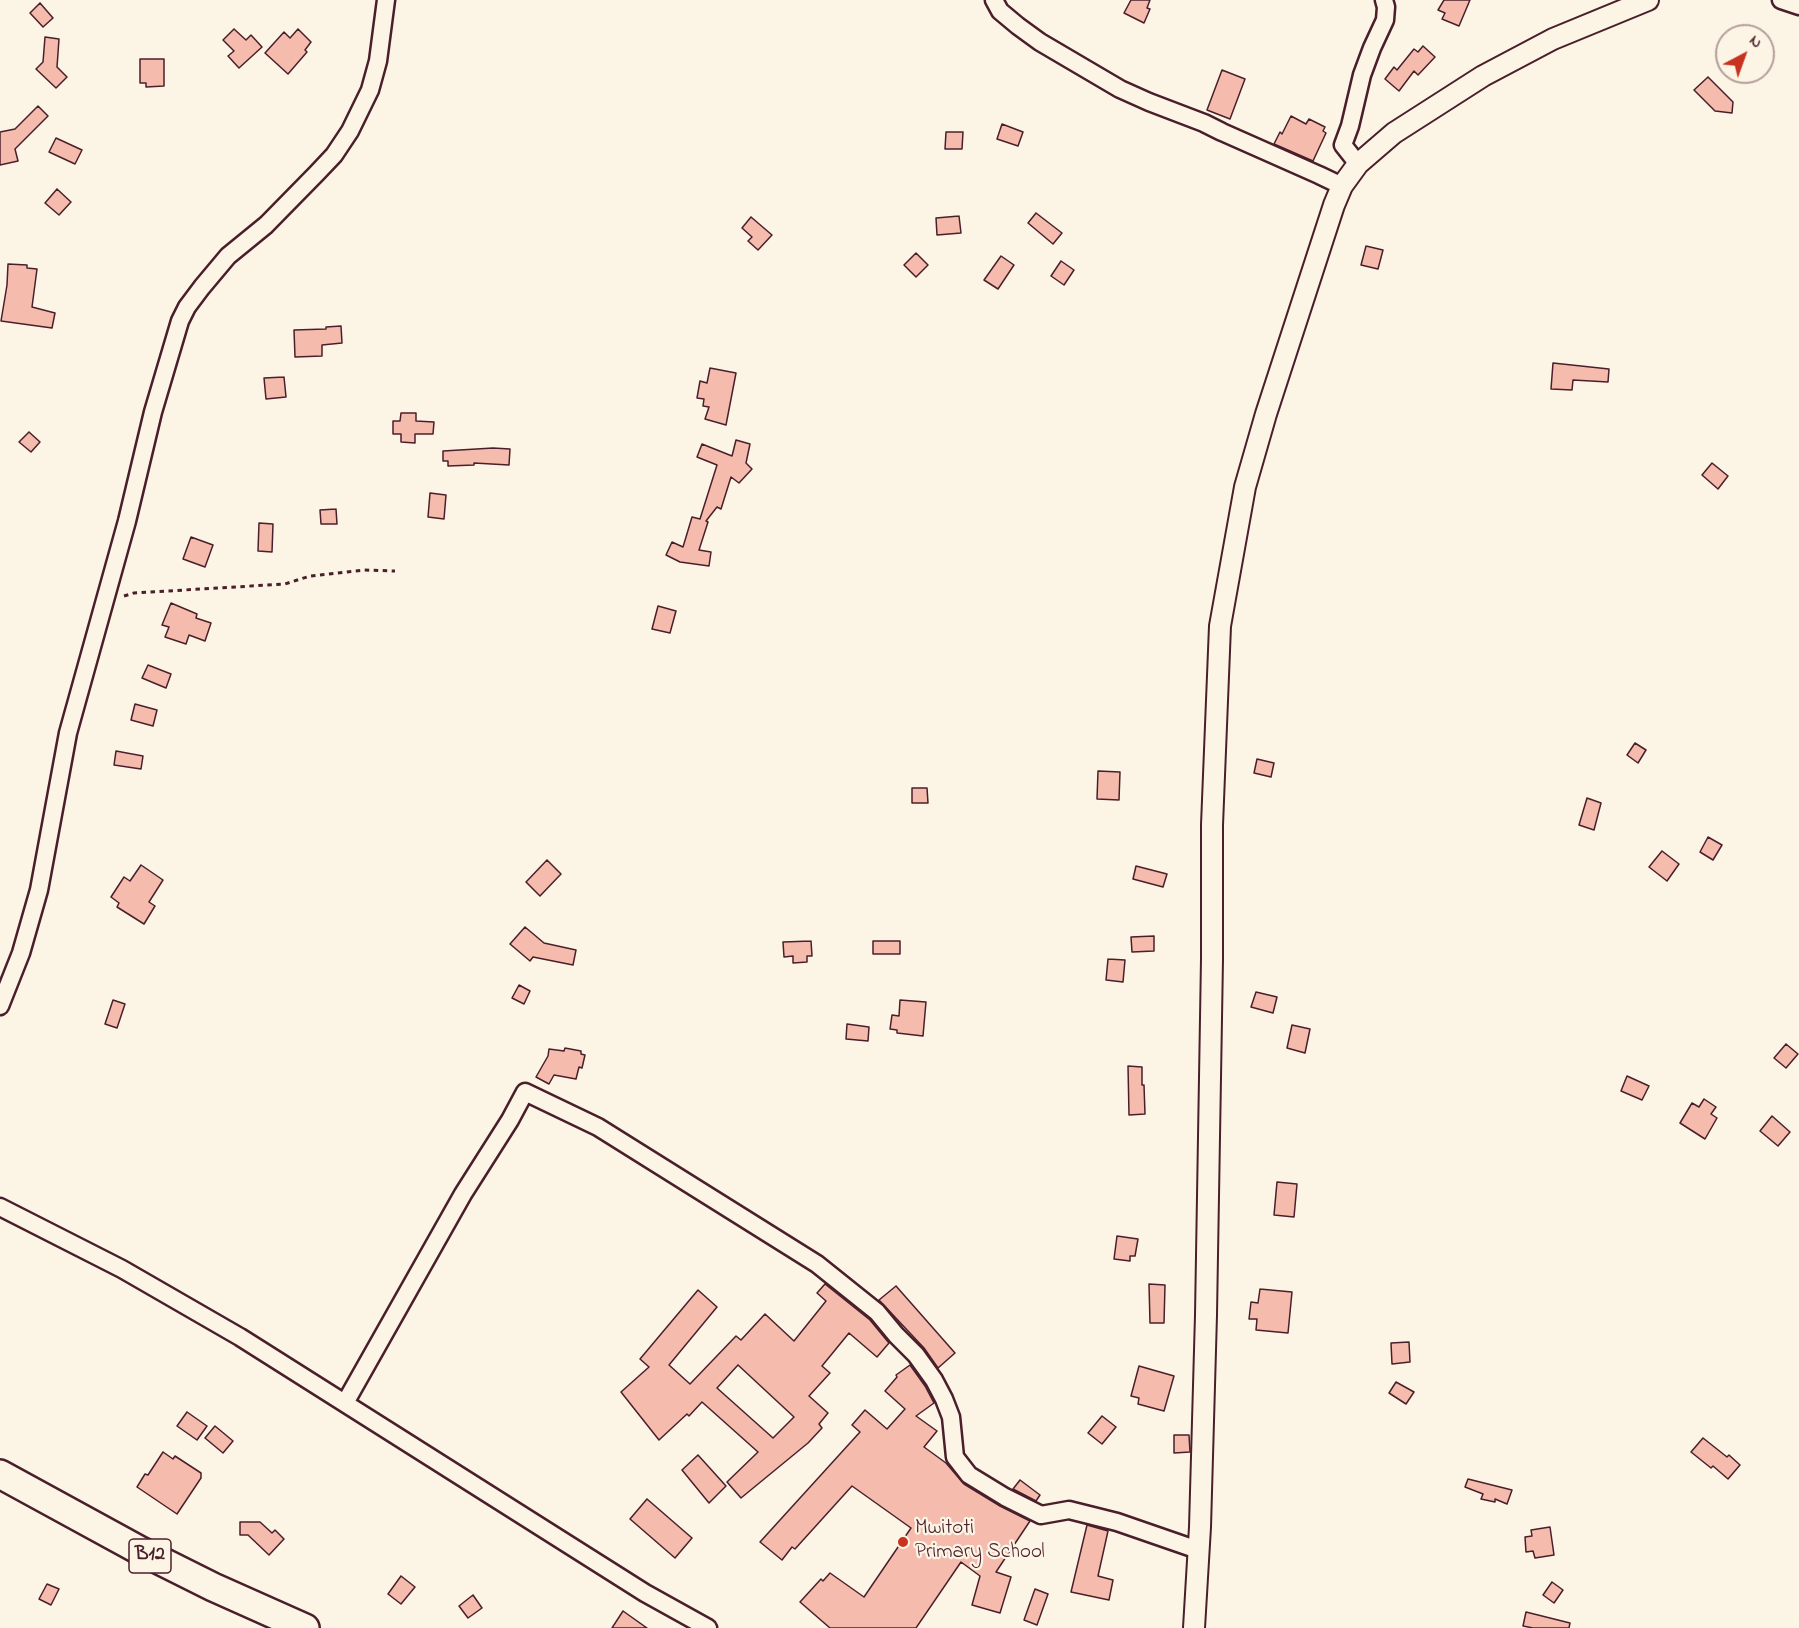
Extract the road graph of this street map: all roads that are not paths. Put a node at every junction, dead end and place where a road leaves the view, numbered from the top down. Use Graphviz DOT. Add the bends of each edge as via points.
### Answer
graph roads {
  1 [pos="386,0"];
  2 [pos="994,0"];
  3 [pos="1384,0"];
  4 [pos="1648,0"];
  5 [pos="1781,0"];
  6 [pos="1799,6"];
  7 [pos="1358,164"];
  8 [pos="1342,186"];
  9 [pos="0,1006"];
  10 [pos="0,1207"];
  11 [pos="345,1403"];
  12 [pos="0,1474"];
  13 [pos="1198,1550"];
  14 [pos="305,1628"];
  15 [pos="708,1628"];
  16 [pos="1194,1628"];
  1 -- 9 [label="street" via="370,90 334,155 266,225 228,256 180,321 68,733 39,890 21,953"];
  2 -- 8 [label="street" via="1000,11 1053,51 1120,89"];
  3 -- 7 [label="street" via="1385,20 1362,75 1343,145"];
  4 -- 7 [label="street" via="1552,39 1483,76 1394,133"];
  5 -- 6 [label="street"];
  7 -- 8 [label="street"];
  8 -- 13 [label="street" via="1245,487 1220,626 1212,825 1209,1152"];
  10 -- 11 [label="street" via="122,1269"];
  11 -- 13 [label="street" via="525,1092 598,1127 817,1264 877,1312 934,1380 951,1417 955,1457 969,1475 1041,1515 1069,1510"];
  11 -- 15 [label="street" via="645,1593"];
  12 -- 14 [label="highway, B12" via="149,1556"];
  13 -- 16 [label="street"];
}
